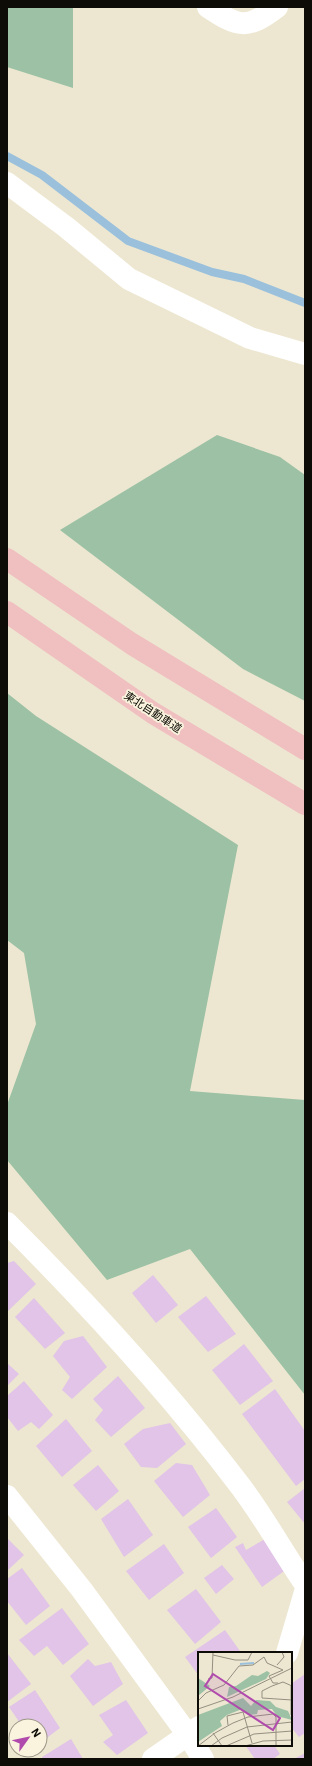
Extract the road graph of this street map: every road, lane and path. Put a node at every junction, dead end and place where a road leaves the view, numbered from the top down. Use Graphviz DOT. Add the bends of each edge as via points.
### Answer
graph roads {
  1 [pos="208,7"];
  2 [pos="278,7"];
  3 [pos="7,183"];
  4 [pos="305,354"];
  5 [pos="7,559"];
  6 [pos="7,612"];
  7 [pos="305,749"];
  8 [pos="305,804"];
  9 [pos="7,1223"];
  10 [pos="7,1496"];
  11 [pos="305,1584"];
  12 [pos="305,1592"];
  13 [pos="287,1652"];
  14 [pos="193,1731"];
  15 [pos="198,1745"];
  16 [pos="198,1746"];
  17 [pos="153,1759"];
  18 [pos="203,1759"];
  1 -- 2 [label="street" via="229,21 246,24"];
  3 -- 4 [label="street" via="129,279 250,338"];
  5 -- 7 [label="highway" via="132,644"];
  6 -- 8 [label="highway, 東北自動車道" via="153,713"];
  9 -- 11 [label="street" via="166,1393 239,1484"];
  10 -- 14 [label="street"];
  12 -- 13 [label="street"];
  14 -- 15 [label="street"];
  14 -- 17 [label="street"];
  16 -- 18 [label="street"];
}
